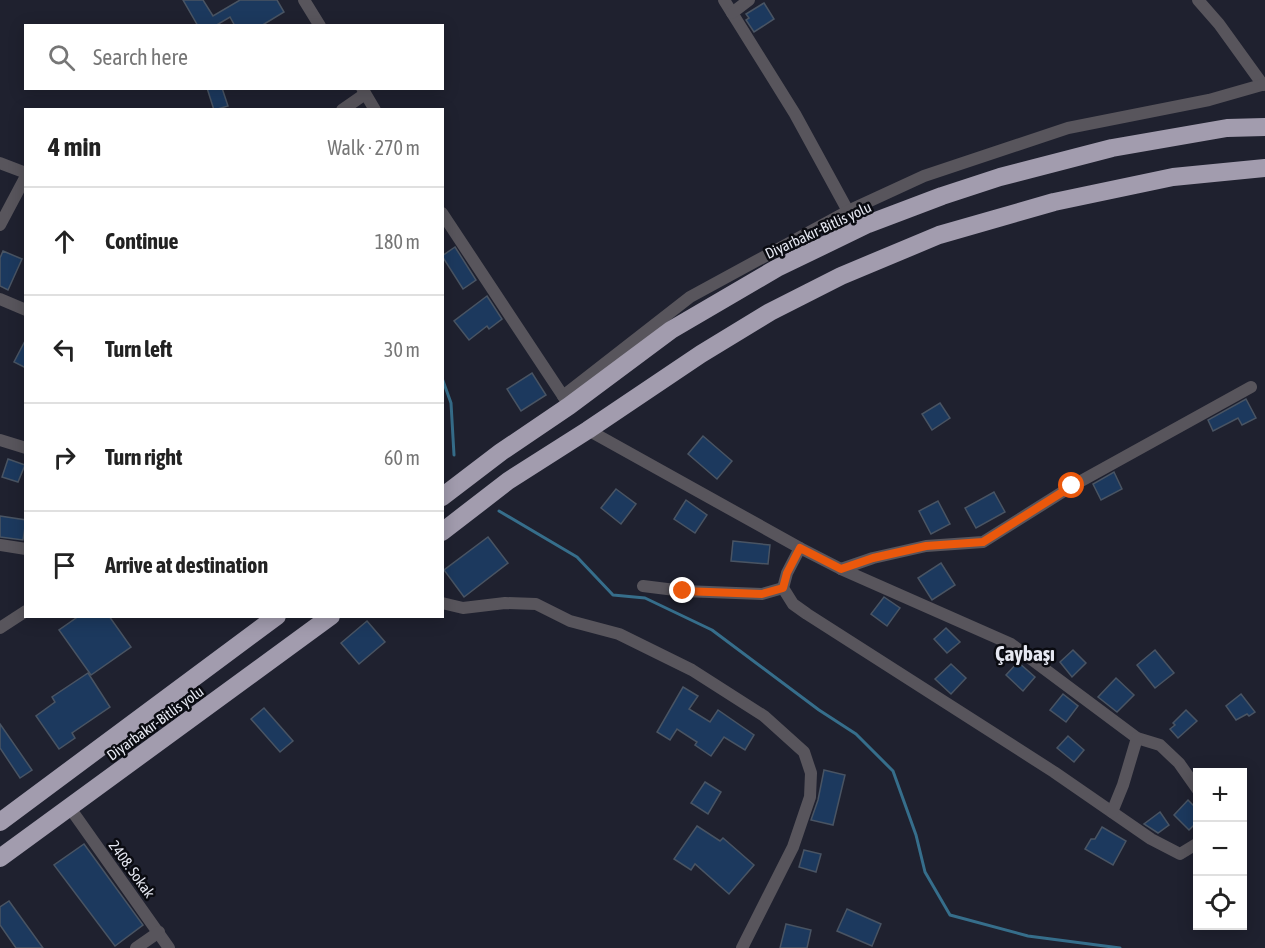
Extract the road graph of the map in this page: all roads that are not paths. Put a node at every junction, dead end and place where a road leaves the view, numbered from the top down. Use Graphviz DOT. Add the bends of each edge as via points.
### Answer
graph roads {
  1 [pos="304,0"];
  2 [pos="724,0"];
  3 [pos="748,0"];
  4 [pos="1198,0"];
  5 [pos="732,13"];
  6 [pos="319,24"];
  7 [pos="1264,85"];
  8 [pos="363,91"];
  9 [pos="344,108"];
  10 [pos="374,108"];
  11 [pos="1265,127"];
  12 [pos="0,163"];
  13 [pos="1265,168"];
  14 [pos="24,174"];
  15 [pos="24,179"];
  16 [pos="848,211"];
  17 [pos="444,216"];
  18 [pos="0,225"];
  19 [pos="0,299"];
  20 [pos="24,309"];
  21 [pos="1251,387"];
  22 [pos="566,401"];
  23 [pos="588,430"];
  24 [pos="0,440"];
  25 [pos="24,447"];
  26 [pos="444,495"];
  27 [pos="444,530"];
  28 [pos="0,545"];
  29 [pos="800,548"];
  30 [pos="24,549"];
  31 [pos="841,569"];
  32 [pos="643,586"];
  33 [pos="783,588"];
  34 [pos="444,603"];
  35 [pos="24,612"];
  36 [pos="274,618"];
  37 [pos="328,618"];
  38 [pos="0,627"];
  39 [pos="1137,738"];
  40 [pos="1193,784"];
  41 [pos="70,808"];
  42 [pos="1112,812"];
  43 [pos="0,822"];
  44 [pos="1193,846"];
  45 [pos="0,858"];
  46 [pos="159,932"];
  47 [pos="136,948"];
  48 [pos="169,948"];
  49 [pos="742,948"];
  1 -- 6 [label="street"];
  2 -- 5 [label="street"];
  3 -- 5 [label="street"];
  4 -- 7 [label="street"];
  5 -- 16 [label="street" via="795,114"];
  7 -- 16 [label="street" via="1068,128 924,176"];
  8 -- 9 [label="street"];
  8 -- 10 [label="street"];
  11 -- 22 [label="highway, Diyarbakır-Bitlis yolu" via="1227,128 1112,148 942,195 868,224 777,268 672,330"];
  12 -- 14 [label="street"];
  13 -- 23 [label="highway" via="1173,177 1054,201 939,235 770,312"];
  15 -- 18 [label="street"];
  16 -- 22 [label="street" via="690,297"];
  17 -- 22 [label="street"];
  19 -- 20 [label="street"];
  21 -- 31 [label="street" via="1072,486 983,542 926,546"];
  22 -- 26 [label="highway, Diyarbakır-Bitlis yolu"];
  23 -- 27 [label="highway" via="508,481"];
  23 -- 29 [label="street"];
  24 -- 25 [label="street"];
  28 -- 30 [label="street"];
  29 -- 31 [label="street"];
  29 -- 33 [label="street"];
  31 -- 39 [label="street" via="1011,644"];
  32 -- 33 [label="street" via="762,594"];
  33 -- 42 [label="street" via="793,604 807,614"];
  34 -- 49 [label="street" via="463,608 536,604 570,621 619,634 692,670 764,716 804,752 811,773 810,796 793,847"];
  35 -- 38 [label="street"];
  36 -- 43 [label="highway, Diyarbakır-Bitlis yolu"];
  37 -- 41 [label="highway, Diyarbakır-Bitlis yolu"];
  39 -- 40 [label="street" via="1160,745"];
  39 -- 42 [label="street"];
  41 -- 45 [label="highway, Diyarbakır-Bitlis yolu"];
  41 -- 46 [label="street, 2408. Sokak"];
  42 -- 44 [label="street" via="1151,840 1180,854"];
  46 -- 47 [label="street"];
  46 -- 48 [label="street, 2408. Sokak"];
}
